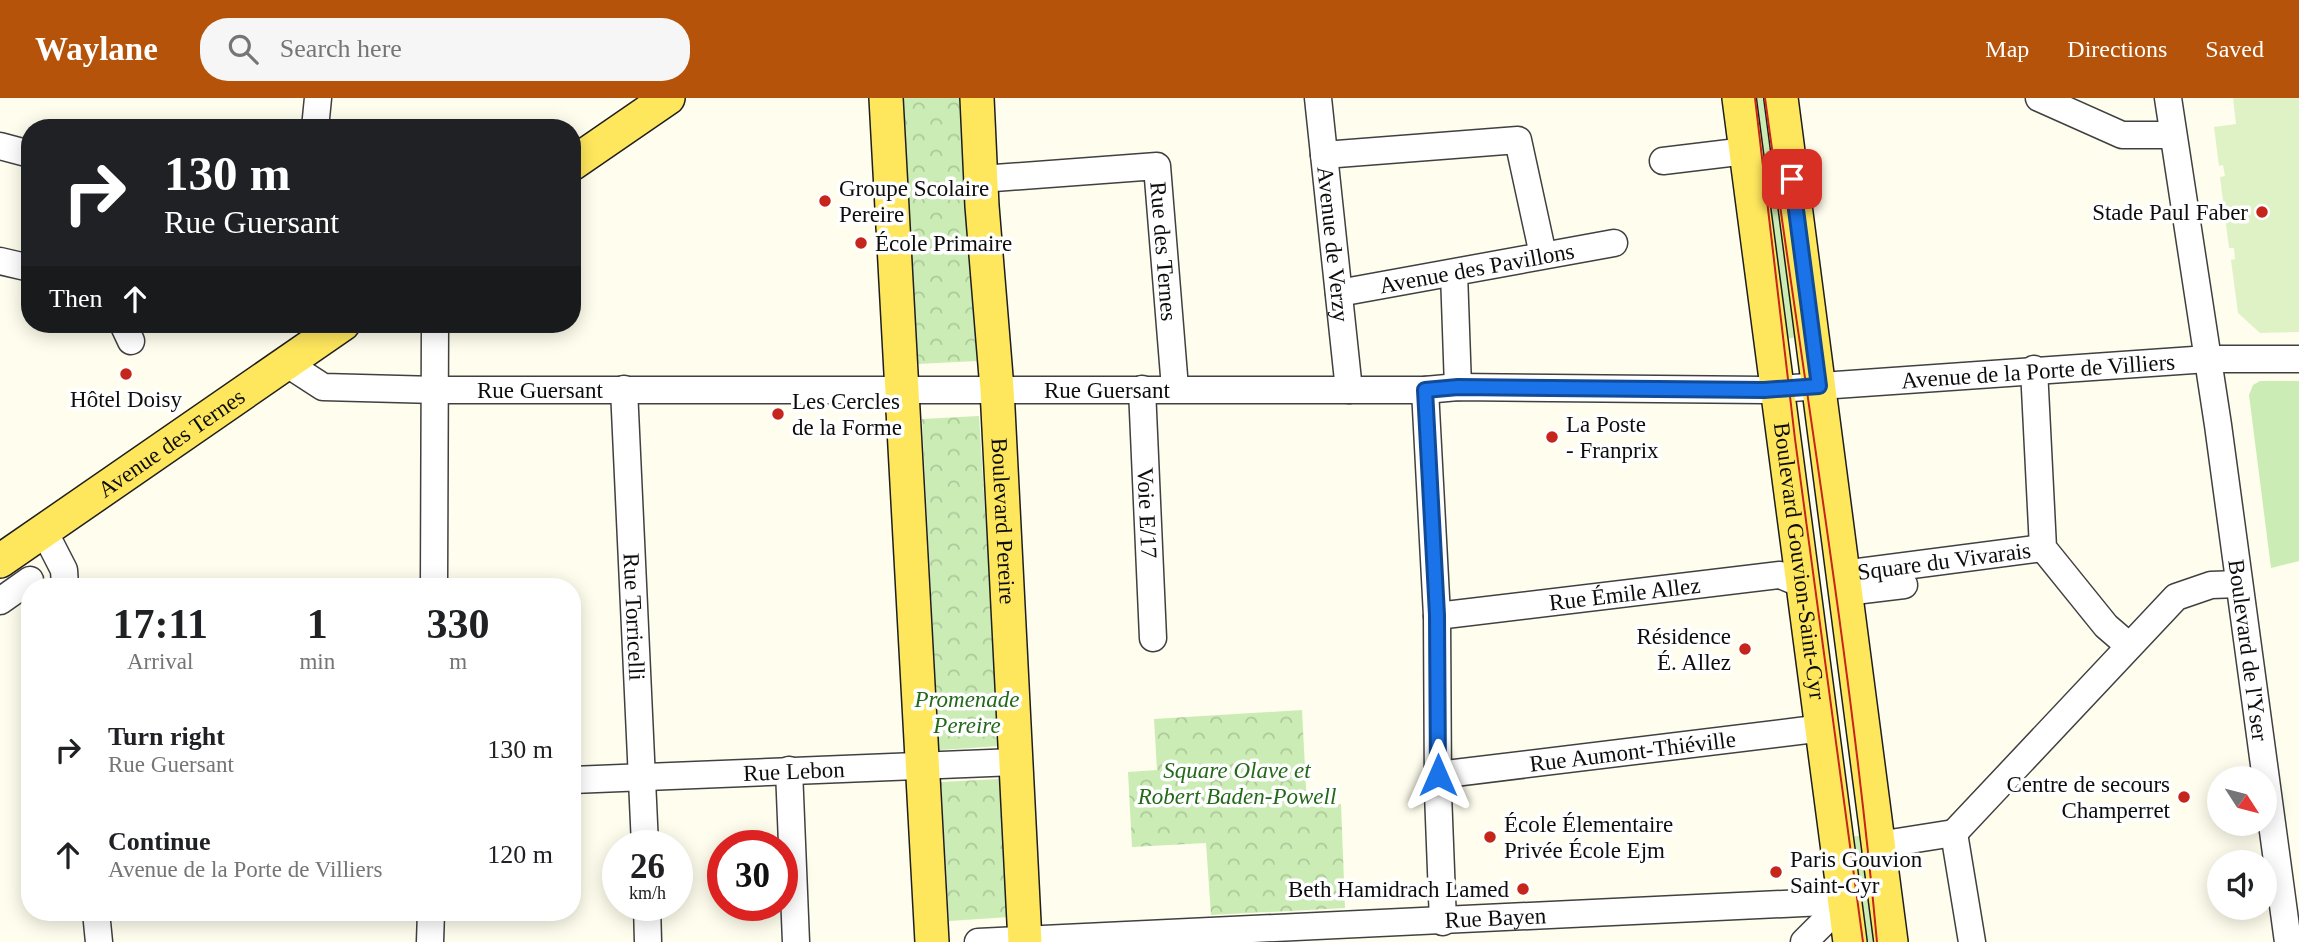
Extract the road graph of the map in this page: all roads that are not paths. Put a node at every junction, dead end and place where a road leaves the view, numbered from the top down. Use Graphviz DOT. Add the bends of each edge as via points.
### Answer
graph roads {
  1 [pos="318,98"];
  2 [pos="668,98"];
  3 [pos="886,98"];
  4 [pos="977,98"];
  5 [pos="1318,98"];
  6 [pos="1739,98"];
  7 [pos="1781,98"];
  8 [pos="2039,98"];
  9 [pos="2168,98"];
  10 [pos="316,119"];
  11 [pos="2173,135"];
  12 [pos="0,146"];
  13 [pos="1746,151"];
  14 [pos="21,152"];
  15 [pos="1324,155"];
  16 [pos="581,158"];
  17 [pos="1663,161"];
  18 [pos="981,179"];
  19 [pos="1614,243"];
  20 [pos="1543,255"];
  21 [pos="0,261"];
  22 [pos="21,266"];
  23 [pos="1454,273"];
  24 [pos="1339,293"];
  25 [pos="325,333"];
  26 [pos="435,333"];
  27 [pos="2208,359"];
  28 [pos="2299,359"];
  29 [pos="286,363"];
  30 [pos="2034,369"];
  31 [pos="1819,386"];
  32 [pos="1458,387"];
  33 [pos="1175,388"];
  34 [pos="624,389"];
  35 [pos="998,389"];
  36 [pos="1142,389"];
  37 [pos="1778,389"];
  38 [pos="436,390"];
  39 [pos="1349,390"];
  40 [pos="1425,390"];
  41 [pos="901,392"];
  42 [pos="44,531"];
  43 [pos="2043,548"];
  44 [pos="0,561"];
  45 [pos="64,578"];
  46 [pos="434,578"];
  47 [pos="1844,583"];
  48 [pos="1904,584"];
  49 [pos="2239,584"];
  50 [pos="21,586"];
  51 [pos="1804,592"];
  52 [pos="0,601"];
  53 [pos="1437,615"];
  54 [pos="1153,638"];
  55 [pos="2128,645"];
  56 [pos="1821,716"];
  57 [pos="1016,762"];
  58 [pos="922,766"];
  59 [pos="789,770"];
  60 [pos="643,777"];
  61 [pos="581,780"];
  62 [pos="1438,784"];
  63 [pos="645,830"];
  64 [pos="1954,833"];
  65 [pos="1878,845"];
  66 [pos="1845,901"];
  67 [pos="1443,915"];
  68 [pos="97,921"];
  69 [pos="431,921"];
  70 [pos="647,921"];
  71 [pos="1350,934"];
  72 [pos="1214,937"];
  73 [pos="1025,941"];
  74 [pos="99,942"];
  75 [pos="430,942"];
  76 [pos="648,942"];
  77 [pos="796,942"];
  78 [pos="932,942"];
  79 [pos="978,942"];
  80 [pos="1804,942"];
  81 [pos="1850,942"];
  82 [pos="1891,942"];
  83 [pos="1972,942"];
  84 [pos="2288,942"];
  1 -- 10 [label="street"];
  2 -- 16 [label="main road"];
  3 -- 41 [label="main road"];
  4 -- 18 [label="main road, Boulevard Pereire"];
  5 -- 15 [label="street, Avenue de Verzy"];
  6 -- 13 [label="main road, Boulevard Gouvion-Saint-Cyr"];
  7 -- 31 [label="main road, Boulevard Gouvion-Saint-Cyr"];
  8 -- 11 [label="street" via="2122,135"];
  9 -- 11 [label="street, Boulevard de l'Yser"];
  11 -- 27 [label="street, Boulevard de l'Yser"];
  12 -- 14 [label="street"];
  13 -- 17 [label="street"];
  13 -- 37 [label="main road, Boulevard Gouvion-Saint-Cyr"];
  15 -- 20 [label="street" via="1518,140"];
  15 -- 24 [label="street, Avenue de Verzy"];
  18 -- 33 [label="street, Rue des Ternes" via="1157,166"];
  18 -- 35 [label="main road, Boulevard Pereire"];
  19 -- 20 [label="street, Avenue des Pavillons"];
  20 -- 23 [label="street, Avenue des Pavillons"];
  21 -- 22 [label="street"];
  23 -- 24 [label="street, Avenue des Pavillons"];
  23 -- 32 [label="street"];
  24 -- 39 [label="street, Avenue de Verzy"];
  25 -- 29 [label="main road, Avenue des Ternes"];
  26 -- 38 [label="street"];
  27 -- 28 [label="street, Avenue de la Porte de Villiers"];
  27 -- 30 [label="street, Avenue de la Porte de Villiers"];
  27 -- 49 [label="street, Boulevard de l'Yser"];
  29 -- 38 [label="street, Rue Guersant" via="323,387"];
  29 -- 42 [label="main road, Avenue des Ternes"];
  30 -- 31 [label="street, Avenue de la Porte de Villiers"];
  30 -- 43 [label="street"];
  31 -- 37 [label="street, Avenue de la Porte de Villiers"];
  31 -- 47 [label="main road, Boulevard Gouvion-Saint-Cyr"];
  32 -- 37 [label="street, Rue Guersant"];
  32 -- 40 [label="street, Rue Guersant"];
  33 -- 36 [label="street, Rue Guersant"];
  33 -- 39 [label="street, Rue Guersant"];
  34 -- 38 [label="street, Rue Guersant"];
  34 -- 41 [label="street, Rue Guersant"];
  34 -- 60 [label="street, Rue Torricelli"];
  35 -- 36 [label="street, Rue Guersant"];
  35 -- 41 [label="street, Rue Guersant"];
  35 -- 57 [label="main road, Boulevard Pereire"];
  36 -- 54 [label="street, Voie E/17"];
  37 -- 51 [label="main road, Boulevard Gouvion-Saint-Cyr"];
  38 -- 46 [label="street"];
  39 -- 40 [label="street, Rue Guersant"];
  40 -- 53 [label="street"];
  41 -- 58 [label="main road"];
  42 -- 44 [label="main road, Avenue des Ternes"];
  42 -- 45 [label="street"];
  43 -- 47 [label="street, Square du Vivarais"];
  43 -- 55 [label="street" via="2106,626"];
  47 -- 48 [label="street"];
  47 -- 65 [label="main road, Boulevard Gouvion-Saint-Cyr"];
  49 -- 55 [label="street" via="2182,593"];
  49 -- 84 [label="street, Boulevard de l'Yser"];
  50 -- 52 [label="street"];
  51 -- 53 [label="street, Rue Émile Allez" via="1797,582 1780,575"];
  51 -- 56 [label="main road, Boulevard Gouvion-Saint-Cyr"];
  53 -- 62 [label="street"];
  55 -- 64 [label="street"];
  56 -- 62 [label="street, Rue Aumont-Thiéville" via="1807,730"];
  56 -- 66 [label="main road, Boulevard Gouvion-Saint-Cyr"];
  57 -- 58 [label="street, Rue Lebon"];
  57 -- 73 [label="main road, Boulevard Pereire"];
  58 -- 59 [label="street, Rue Lebon"];
  58 -- 78 [label="main road"];
  59 -- 60 [label="street, Rue Lebon"];
  59 -- 77 [label="street"];
  60 -- 61 [label="street, Rue Lebon"];
  60 -- 63 [label="street, Rue Torricelli"];
  62 -- 67 [label="street"];
  64 -- 65 [label="street"];
  64 -- 83 [label="street"];
  65 -- 82 [label="main road, Boulevard Gouvion-Saint-Cyr"];
  66 -- 67 [label="street, Rue Bayen"];
  66 -- 80 [label="street"];
  66 -- 81 [label="main road, Boulevard Gouvion-Saint-Cyr"];
  67 -- 71 [label="street, Rue Bayen"];
  68 -- 74 [label="street"];
  69 -- 75 [label="street"];
  70 -- 76 [label="street"];
  71 -- 72 [label="street, Rue Bayen"];
  72 -- 73 [label="street, Rue Bayen"];
  73 -- 79 [label="street, Rue Bayen"];
}
